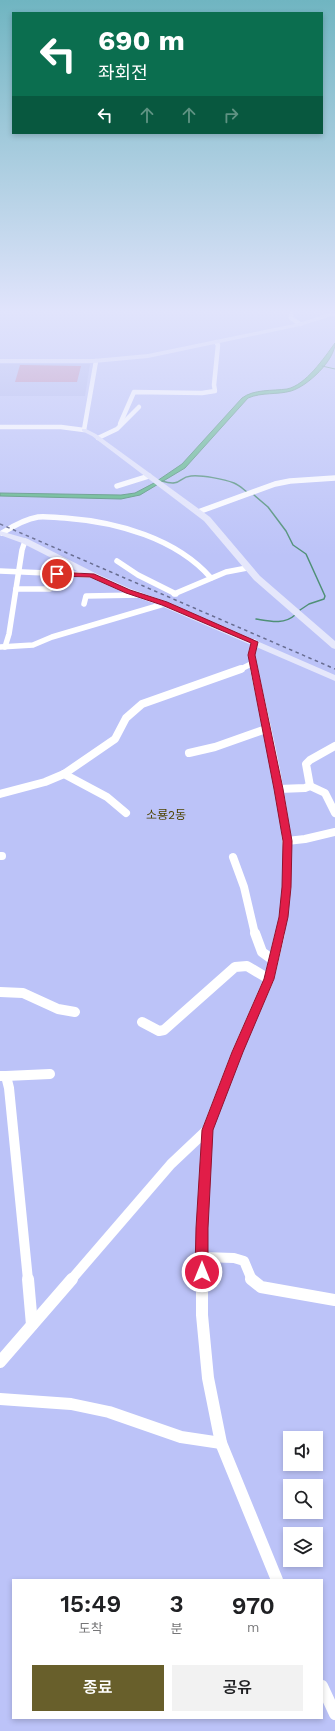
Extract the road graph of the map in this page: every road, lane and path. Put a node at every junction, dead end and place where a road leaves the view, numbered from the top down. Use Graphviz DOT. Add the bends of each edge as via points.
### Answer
graph roads {
  1 [pos="90,394"];
  2 [pos="133,394"];
  3 [pos="139,407"];
  4 [pos="120,424"];
  5 [pos="0,427"];
  6 [pos="84,430"];
  7 [pos="98,438"];
  8 [pos="151,478"];
  9 [pos="335,478"];
  10 [pos="118,486"];
  11 [pos="198,512"];
  12 [pos="1,533"];
  13 [pos="25,541"];
  14 [pos="117,561"];
  15 [pos="247,568"];
  16 [pos="0,571"];
  17 [pos="19,572"];
  18 [pos="57,574"];
  19 [pos="92,575"];
  20 [pos="211,578"];
  21 [pos="16,589"];
  22 [pos="140,595"];
  23 [pos="84,604"];
  24 [pos="164,604"];
  25 [pos="254,642"];
  26 [pos="335,646"];
  27 [pos="2,647"];
  28 [pos="253,663"];
  29 [pos="335,678"];
  30 [pos="266,729"];
  31 [pos="335,746"];
  32 [pos="189,753"];
  33 [pos="64,774"];
  34 [pos="310,786"];
  35 [pos="279,789"];
  36 [pos="0,794"];
  37 [pos="126,813"];
  38 [pos="335,813"];
  39 [pos="335,832"];
  40 [pos="287,841"];
  41 [pos="233,857"];
  42 [pos="273,960"];
  43 [pos="269,979"];
  44 [pos="0,992"];
  45 [pos="75,1012"];
  46 [pos="142,1022"];
  47 [pos="50,1074"];
  48 [pos="3,1076"];
  49 [pos="207,1130"];
  50 [pos="202,1257"];
  51 [pos="335,1300"];
  52 [pos="32,1325"];
  53 [pos="0,1362"];
  54 [pos="0,1399"];
  55 [pos="221,1443"];
  56 [pos="277,1579"];
  57 [pos="323,1688"];
  58 [pos="335,1714"];
  1 -- 6 [label="street"];
  2 -- 4 [label="street"];
  3 -- 4 [label="street"];
  4 -- 7 [label="street" via="111,433"];
  5 -- 6 [label="street" via="61,427"];
  6 -- 7 [label="street"];
  7 -- 8 [label="street"];
  8 -- 10 [label="street"];
  8 -- 11 [label="street"];
  9 -- 11 [label="street" via="275,484"];
  11 -- 15 [label="street" via="214,526"];
  12 -- 13 [label="street"];
  12 -- 20 [label="street" via="39,517 81,519 115,526 170,547 194,560"];
  13 -- 17 [label="street"];
  13 -- 19 [label="street"];
  14 -- 20 [label="street" via="175,594"];
  15 -- 20 [label="street"];
  15 -- 26 [label="street"];
  16 -- 17 [label="street"];
  17 -- 18 [label="street"];
  17 -- 21 [label="street"];
  18 -- 19 [label="street"];
  18 -- 21 [label="street" via="50,589"];
  19 -- 22 [label="street"];
  21 -- 27 [label="street" via="8,634"];
  22 -- 23 [label="street" via="86,596"];
  22 -- 24 [label="street"];
  24 -- 25 [label="street"];
  24 -- 27 [label="street" via="33,645"];
  25 -- 28 [label="street" via="251,655"];
  25 -- 29 [label="street"];
  28 -- 30 [label="street"];
  28 -- 33 [label="street" via="236,672 142,704 126,718 115,739"];
  30 -- 32 [label="street" via="215,747"];
  30 -- 35 [label="street"];
  31 -- 34 [label="street" via="306,764"];
  33 -- 36 [label="street"];
  33 -- 37 [label="street" via="107,797"];
  34 -- 35 [label="street"];
  34 -- 38 [label="street" via="325,793"];
  35 -- 40 [label="street"];
  39 -- 40 [label="street"];
  40 -- 42 [label="street" via="284,917"];
  41 -- 42 [label="street" via="244,887 257,941 262,952"];
  42 -- 43 [label="street"];
  43 -- 46 [label="street" via="247,966 235,966 164,1030 159,1031"];
  43 -- 49 [label="street"];
  44 -- 45 [label="street" via="23,993 58,1009"];
  47 -- 48 [label="street"];
  48 -- 52 [label="street" via="9,1088"];
  49 -- 50 [label="street"];
  49 -- 52 [label="street" via="171,1164"];
  50 -- 51 [label="street" via="234,1258 244,1261 252,1281 261,1287"];
  50 -- 55 [label="street" via="202,1315 208,1378"];
  52 -- 53 [label="street"];
  54 -- 55 [label="street" via="79,1406 109,1412 181,1437"];
  55 -- 56 [label="street"];
  57 -- 58 [label="street"];
}
